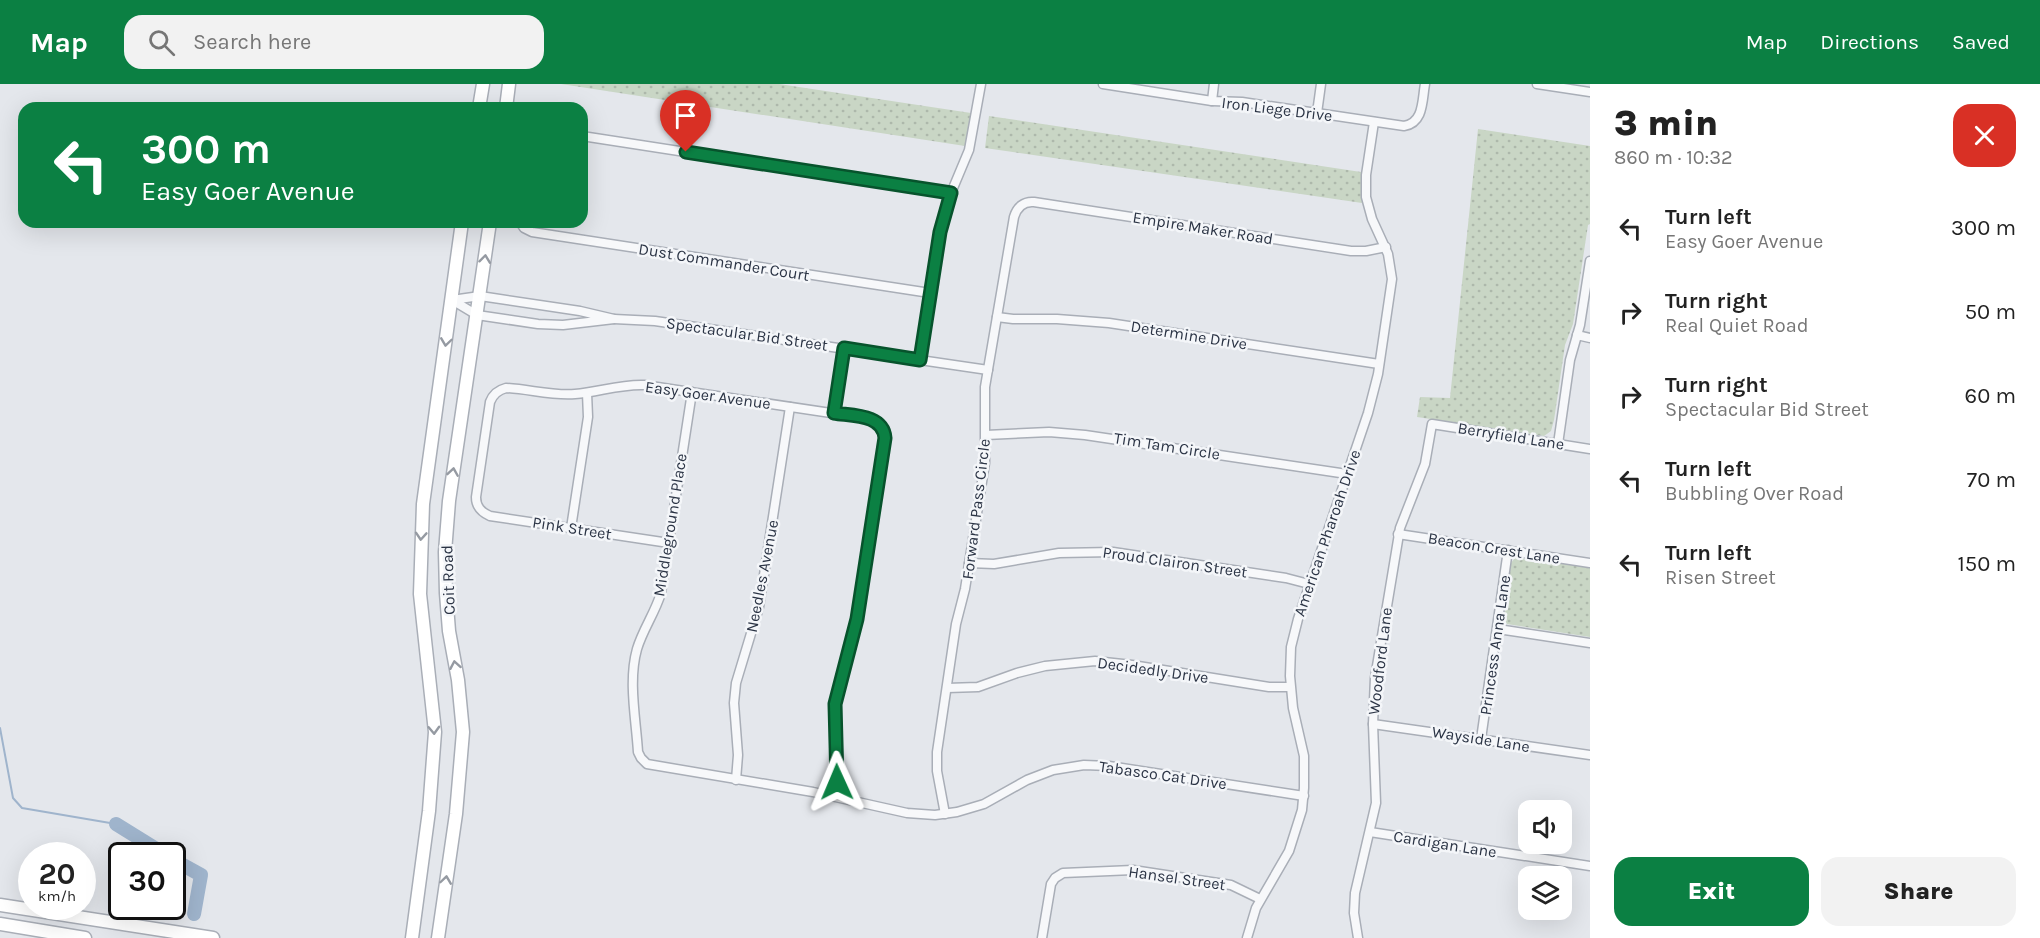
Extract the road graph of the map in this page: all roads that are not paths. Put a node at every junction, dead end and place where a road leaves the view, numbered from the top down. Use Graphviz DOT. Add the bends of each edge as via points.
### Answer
graph roads {
  1 [pos="483,84"];
  2 [pos="509,84"];
  3 [pos="981,84"];
  4 [pos="1103,84"];
  5 [pos="1214,84"];
  6 [pos="1321,84"];
  7 [pos="1425,84"];
  8 [pos="1537,84"];
  9 [pos="1590,92"];
  10 [pos="1212,101"];
  11 [pos="480,102"];
  12 [pos="507,102"];
  13 [pos="1317,113"];
  14 [pos="1374,122"];
  15 [pos="588,137"];
  16 [pos="951,193"];
  17 [pos="1020,206"];
  18 [pos="461,228"];
  19 [pos="489,228"];
  20 [pos="527,228"];
  21 [pos="1386,247"];
  22 [pos="1590,261"];
  23 [pos="930,293"];
  24 [pos="480,296"];
  25 [pos="452,300"];
  26 [pos="477,315"];
  27 [pos="997,317"];
  28 [pos="614,319"];
  29 [pos="1577,335"];
  30 [pos="1590,338"];
  31 [pos="844,348"];
  32 [pos="920,360"];
  33 [pos="1379,364"];
  34 [pos="988,370"];
  35 [pos="692,392"];
  36 [pos="587,393"];
  37 [pos="790,407"];
  38 [pos="834,413"];
  39 [pos="1432,424"];
  40 [pos="986,435"];
  41 [pos="1557,444"];
  42 [pos="1590,449"];
  43 [pos="1347,474"];
  44 [pos="479,508"];
  45 [pos="571,528"];
  46 [pos="1398,534"];
  47 [pos="669,543"];
  48 [pos="1508,550"];
  49 [pos="969,563"];
  50 [pos="1590,563"];
  51 [pos="1309,584"];
  52 [pos="1497,629"];
  53 [pos="1590,643"];
  54 [pos="1290,687"];
  55 [pos="946,688"];
  56 [pos="1373,724"];
  57 [pos="1481,739"];
  58 [pos="1590,755"];
  59 [pos="642,761"];
  60 [pos="736,780"];
  61 [pos="835,796"];
  62 [pos="1304,796"];
  63 [pos="945,814"];
  64 [pos="1371,832"];
  65 [pos="1590,866"];
  66 [pos="1260,898"];
  67 [pos="0,905"];
  68 [pos="18,908"];
  69 [pos="64,920"];
  70 [pos="92,920"];
  71 [pos="0,924"];
  72 [pos="61,936"];
  73 [pos="85,938"];
  74 [pos="213,938"];
  75 [pos="412,938"];
  76 [pos="438,938"];
  77 [pos="1042,938"];
  78 [pos="1247,938"];
  79 [pos="1358,938"];
  1 -- 11 [label="main road"];
  2 -- 12 [label="main road"];
  3 -- 16 [label="street" via="972,140"];
  4 -- 10 [label="street, Iron Liege Drive"];
  5 -- 10 [label="street"];
  6 -- 13 [label="street"];
  7 -- 14 [label="street, Iron Liege Drive" via="1414,122 1404,126"];
  8 -- 9 [label="street"];
  10 -- 13 [label="street, Iron Liege Drive"];
  13 -- 14 [label="street, Iron Liege Drive"];
  14 -- 21 [label="street, American Pharoah Drive" via="1366,197"];
  15 -- 16 [label="street"];
  16 -- 23 [label="street" via="942,219"];
  17 -- 21 [label="street, Empire Maker Road" via="1034,202 1351,250"];
  17 -- 27 [label="street, Forward Pass Circle" via="1014,217"];
  18 -- 25 [label="main road, Coit Road"];
  24 -- 19 [label="main road, Coit Road, one-way"];
  20 -- 23 [label="street, Dust Commander Court" via="532,232"];
  21 -- 33 [label="street, American Pharoah Drive" via="1392,279"];
  22 -- 29 [label="street"];
  23 -- 32 [label="street"];
  24 -- 25 [label="street, Spectacular Bid Street"];
  24 -- 26 [label="main road, Coit Road"];
  24 -- 28 [label="street, Spectacular Bid Street"];
  25 -- 26 [label="street, Spectacular Bid Street"];
  25 -- 75 [label="main road, Coit Road, one-way" via="420,538 420,594 435,732"];
  26 -- 28 [label="street, Spectacular Bid Street" via="550,325"];
  76 -- 26 [label="main road, Coit Road, one-way" via="463,732 446,593 446,542"];
  27 -- 33 [label="street, Determine Drive" via="1109,323"];
  27 -- 34 [label="street, Forward Pass Circle"];
  28 -- 31 [label="street, Spectacular Bid Street" via="656,321"];
  29 -- 30 [label="street"];
  29 -- 41 [label="street"];
  31 -- 32 [label="street, Spectacular Bid Street"];
  31 -- 38 [label="street"];
  32 -- 34 [label="street, Spectacular Bid Street"];
  33 -- 43 [label="street, American Pharoah Drive" via="1368,413"];
  34 -- 40 [label="street, Forward Pass Circle" via="984,401"];
  35 -- 36 [label="street, Easy Goer Avenue" via="633,384"];
  35 -- 37 [label="street, Easy Goer Avenue"];
  35 -- 47 [label="street, Middleground Place"];
  36 -- 44 [label="street, Easy Goer Avenue" via="509,388 497,391 490,402 476,497"];
  36 -- 45 [label="street" via="588,417"];
  37 -- 38 [label="street, Easy Goer Avenue"];
  37 -- 60 [label="street, Needles Avenue" via="759,607 736,683"];
  38 -- 61 [label="street, Easy Goer Avenue" via="873,420 882,426 885,438 857,619 835,704"];
  39 -- 41 [label="street, Berryfield Lane"];
  39 -- 46 [label="street, Woodford Lane" via="1425,464"];
  40 -- 43 [label="street, Tim Tam Circle" via="1076,434"];
  40 -- 49 [label="street, Forward Pass Circle"];
  41 -- 42 [label="street, Berryfield Lane"];
  43 -- 51 [label="street, American Pharoah Drive"];
  44 -- 45 [label="street, Pink Street" via="489,516"];
  45 -- 47 [label="street, Pink Street"];
  46 -- 48 [label="street, Beacon Crest Lane"];
  46 -- 56 [label="street, Woodford Lane" via="1375,678"];
  47 -- 59 [label="street, Middleground Place" via="659,598 634,664 638,752"];
  48 -- 50 [label="street, Beacon Crest Lane"];
  48 -- 52 [label="street, Princess Anna Lane"];
  49 -- 51 [label="street, Proud Clairon Street" via="994,564 1059,553 1113,552"];
  49 -- 55 [label="street, Forward Pass Circle"];
  51 -- 54 [label="street, American Pharoah Drive" via="1292,640"];
  52 -- 53 [label="street"];
  52 -- 57 [label="street, Princess Anna Lane"];
  54 -- 55 [label="street, Decidedly Drive" via="1095,661 1045,666 978,687"];
  54 -- 62 [label="street, American Pharoah Drive" via="1304,756"];
  55 -- 63 [label="street, Forward Pass Circle" via="937,756"];
  56 -- 57 [label="street, Wayside Lane"];
  56 -- 64 [label="street, Woodford Lane" via="1377,794"];
  57 -- 58 [label="street, Wayside Lane"];
  59 -- 60 [label="street, Tabasco Cat Drive"];
  60 -- 61 [label="street, Tabasco Cat Drive"];
  61 -- 63 [label="street, Tabasco Cat Drive" via="907,813"];
  62 -- 63 [label="street, Tabasco Cat Drive" via="1084,765 1041,774 984,804"];
  62 -- 66 [label="street, American Pharoah Drive" via="1289,851"];
  64 -- 65 [label="street, Cardigan Lane"];
  64 -- 79 [label="street, Woodford Lane" via="1355,898"];
  66 -- 77 [label="street, Hansel Street" via="1231,885 1133,870 1065,873 1050,886"];
  66 -- 78 [label="street, American Pharoah Drive"];
  67 -- 68 [label="main road"];
  69 -- 72 [label="street"];
  70 -- 74 [label="main road"];
  71 -- 72 [label="main road"];
  72 -- 73 [label="main road"];
}
